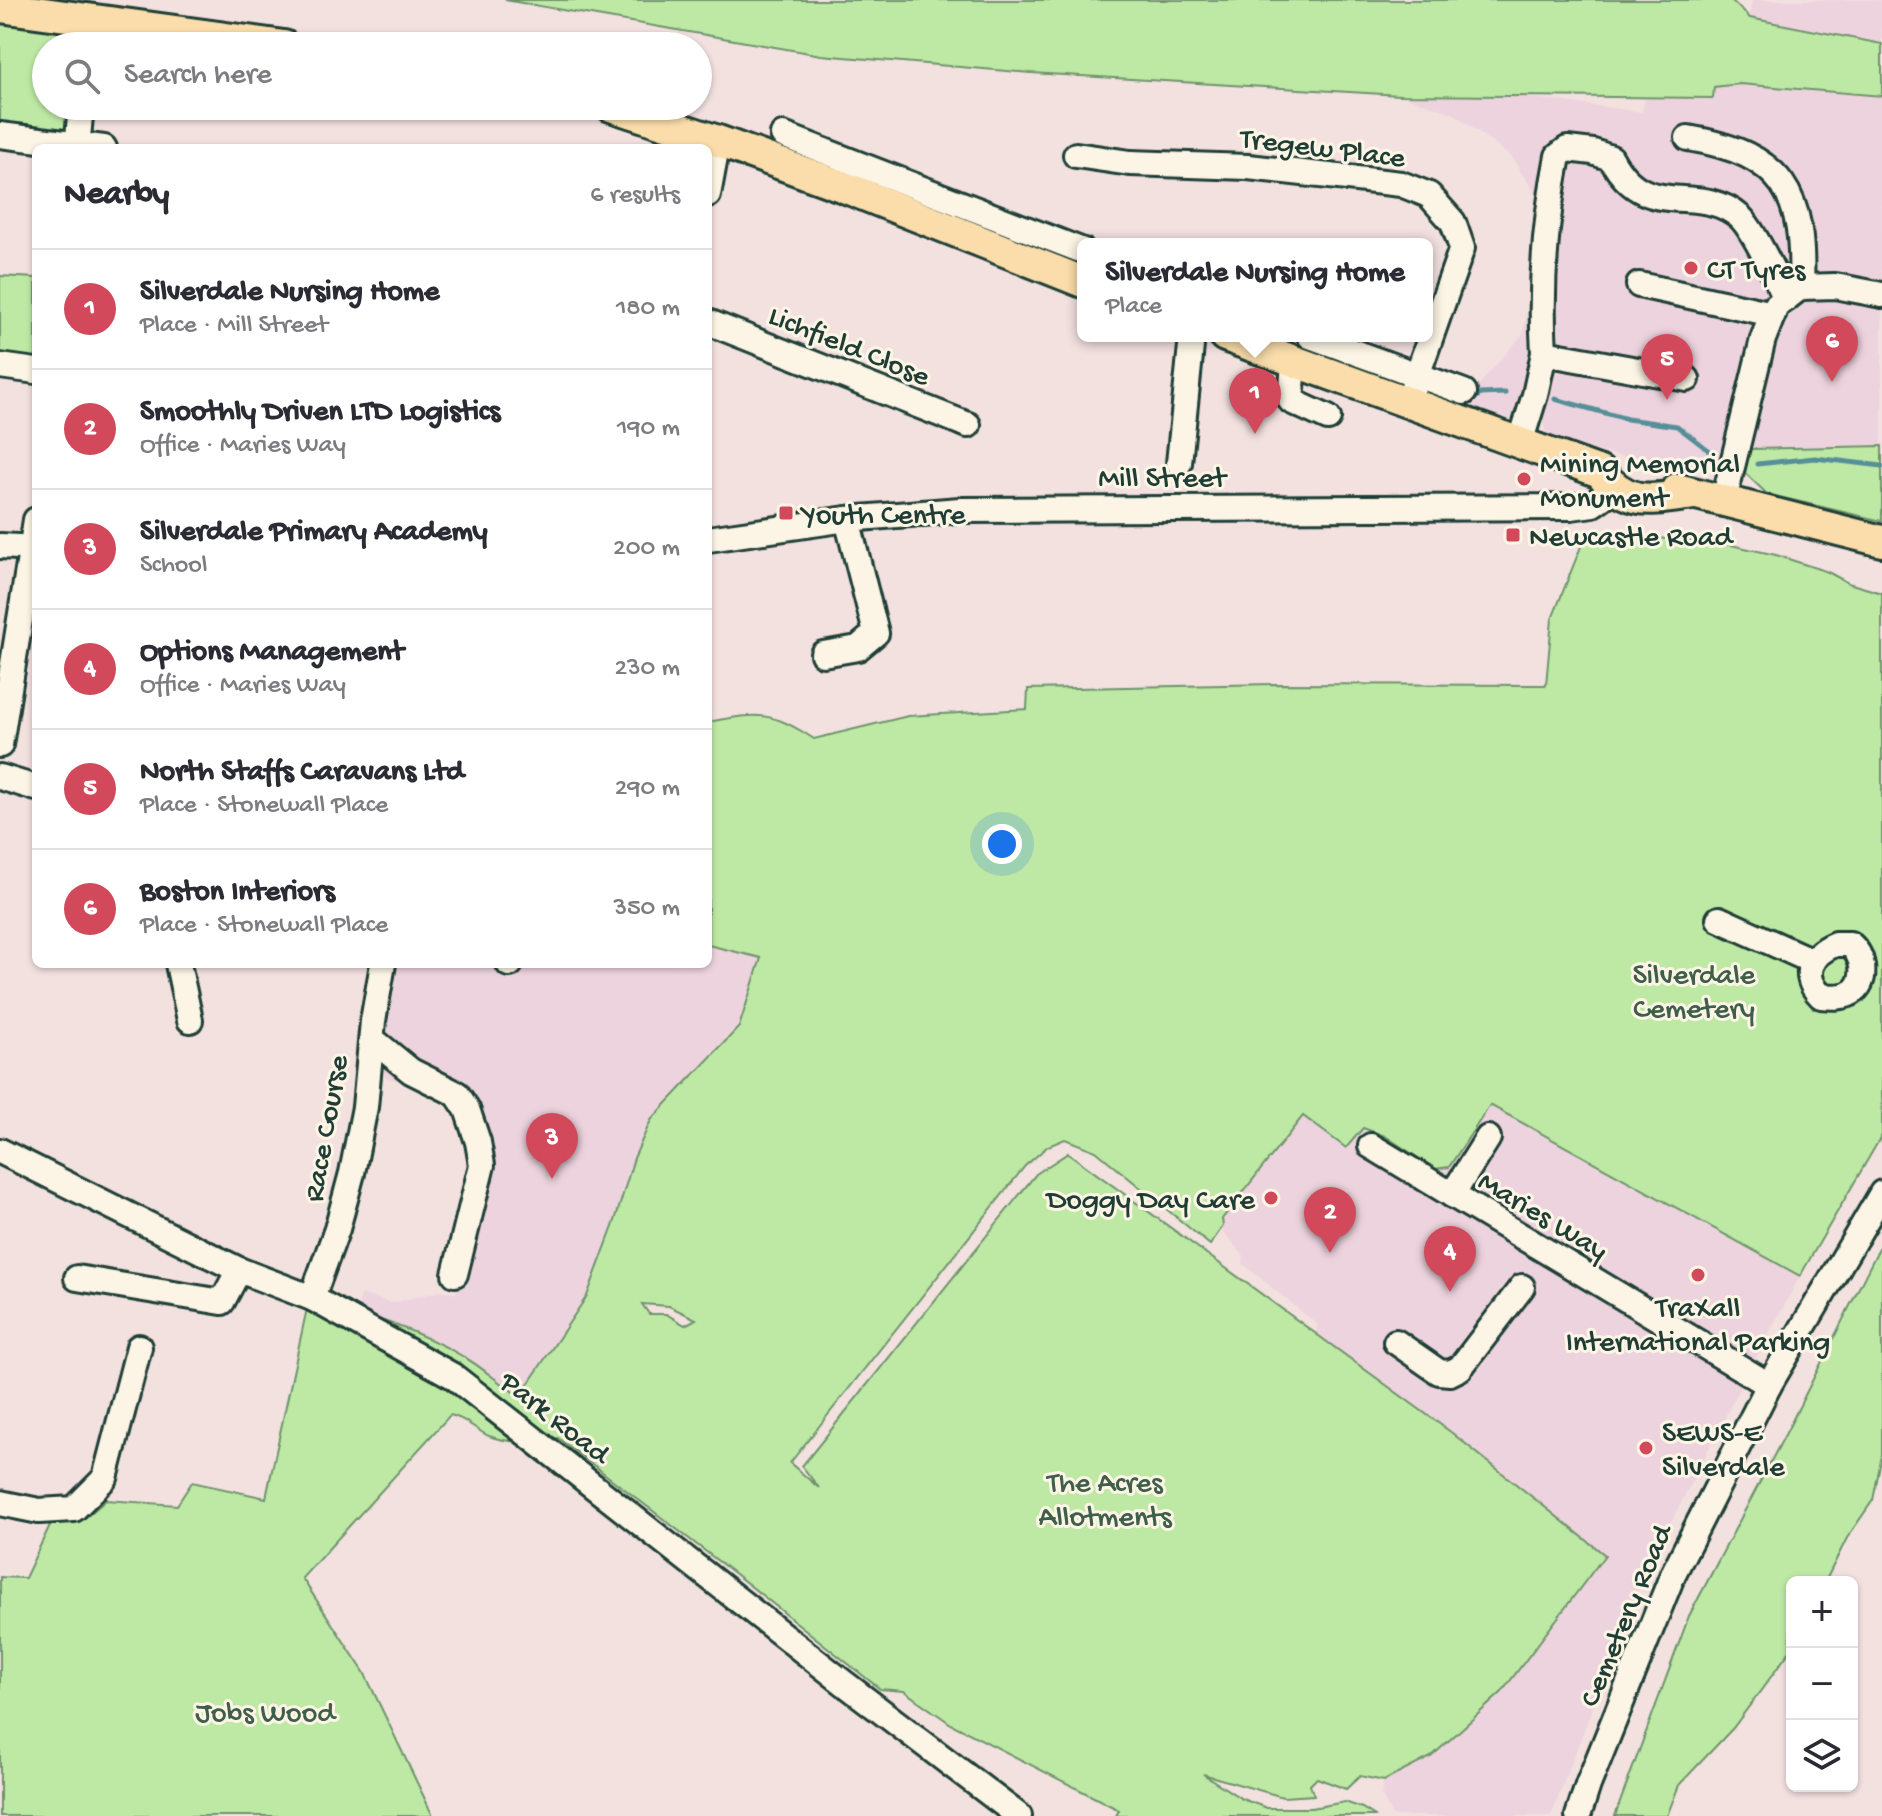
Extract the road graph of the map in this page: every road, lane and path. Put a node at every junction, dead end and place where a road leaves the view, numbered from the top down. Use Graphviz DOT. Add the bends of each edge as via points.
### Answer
graph roads {
  1 [pos="0,7"];
  2 [pos="84,32"];
  3 [pos="100,32"];
  4 [pos="182,32"];
  5 [pos="80,120"];
  6 [pos="654,120"];
  7 [pos="0,135"];
  8 [pos="783,135"];
  9 [pos="1688,138"];
  10 [pos="718,141"];
  11 [pos="64,144"];
  12 [pos="78,144"];
  13 [pos="1076,155"];
  14 [pos="712,173"];
  15 [pos="850,176"];
  16 [pos="1016,240"];
  17 [pos="1077,250"];
  18 [pos="1077,278"];
  19 [pos="1639,285"];
  20 [pos="1882,295"];
  21 [pos="1786,300"];
  22 [pos="712,324"];
  23 [pos="1433,330"];
  24 [pos="1191,342"];
  25 [pos="1241,342"];
  26 [pos="1326,342"];
  27 [pos="1429,342"];
  28 [pos="1544,353"];
  29 [pos="1294,362"];
  30 [pos="0,366"];
  31 [pos="32,370"];
  32 [pos="1417,376"];
  33 [pos="1687,379"];
  34 [pos="1464,392"];
  35 [pos="1407,404"];
  36 [pos="1328,418"];
  37 [pos="968,425"];
  38 [pos="1520,443"];
  39 [pos="1179,463"];
  40 [pos="1614,489"];
  41 [pos="1724,500"];
  42 [pos="847,519"];
  43 [pos="712,538"];
  44 [pos="1882,541"];
  45 [pos="0,546"];
  46 [pos="32,548"];
  47 [pos="32,557"];
  48 [pos="823,654"];
  49 [pos="4,688"];
  50 [pos="0,745"];
  51 [pos="0,777"];
  52 [pos="32,787"];
  53 [pos="1719,919"];
  54 [pos="1812,961"];
  55 [pos="179,968"];
  56 [pos="386,968"];
  57 [pos="1872,984"];
  58 [pos="190,1020"];
  59 [pos="372,1039"];
  60 [pos="1488,1138"];
  61 [pos="1371,1146"];
  62 [pos="0,1151"];
  63 [pos="1882,1193"];
  64 [pos="1452,1195"];
  65 [pos="239,1270"];
  66 [pos="455,1274"];
  67 [pos="77,1278"];
  68 [pos="1522,1287"];
  69 [pos="312,1298"];
  70 [pos="1396,1342"];
  71 [pos="139,1347"];
  72 [pos="1769,1385"];
  73 [pos="0,1503"];
  74 [pos="1019,1816"];
  75 [pos="1578,1816"];
  1 -- 2 [label="main road"];
  3 -- 4 [label="main road"];
  5 -- 12 [label="street"];
  6 -- 10 [label="main road"];
  7 -- 11 [label="street"];
  8 -- 15 [label="street"];
  9 -- 21 [label="street" via="1750,156 1768,166 1788,189 1801,241"];
  10 -- 14 [label="street"];
  10 -- 15 [label="main road"];
  13 -- 23 [label="street, Tregew Place" via="1401,184 1429,195 1453,222 1462,248"];
  15 -- 16 [label="main road"];
  16 -- 17 [label="street"];
  16 -- 18 [label="main road"];
  19 -- 21 [label="street"];
  20 -- 21 [label="street" via="1835,286"];
  21 -- 28 [label="street" via="1741,218 1715,204 1651,196 1620,175 1611,158 1567,149 1558,156 1544,247"];
  21 -- 41 [label="street" via="1763,339"];
  22 -- 37 [label="street, Lichfield Close"];
  24 -- 39 [label="street"];
  25 -- 29 [label="main road"];
  26 -- 32 [label="street"];
  27 -- 32 [label="street, Tregew Place"];
  28 -- 33 [label="street"];
  28 -- 38 [label="street"];
  29 -- 35 [label="main road"];
  29 -- 36 [label="street" via="1291,401"];
  30 -- 31 [label="street"];
  32 -- 34 [label="street"];
  32 -- 35 [label="street, Tregew Place"];
  35 -- 38 [label="main road"];
  38 -- 40 [label="main road" via="1600,472"];
  40 -- 41 [label="main road" via="1637,499 1694,494"];
  40 -- 42 [label="street, Mill Street" via="1593,504 1571,507 960,510"];
  41 -- 44 [label="main road"];
  42 -- 43 [label="street, Mill Street"];
  42 -- 48 [label="street" via="876,633 858,648"];
  45 -- 46 [label="street"];
  47 -- 49 [label="street"];
  49 -- 50 [label="street"];
  51 -- 52 [label="street"];
  53 -- 54 [label="street"];
  54 -- 57 [label="street" via="1821,950 1850,944"];
  54 -- 57 [label="street" via="1813,988 1821,996 1845,995"];
  55 -- 58 [label="street"];
  56 -- 59 [label="street, Race Course"];
  59 -- 66 [label="street" via="411,1071 457,1094 467,1109 482,1165"];
  59 -- 69 [label="street, Race Course" via="352,1173"];
  60 -- 64 [label="street, Maries Way"];
  61 -- 64 [label="street, Maries Way"];
  62 -- 65 [label="street, Park Road"];
  63 -- 72 [label="street, Cemetery Road"];
  64 -- 72 [label="street, Maries Way"];
  65 -- 67 [label="street" via="222,1302"];
  65 -- 69 [label="street, Park Road"];
  68 -- 70 [label="street" via="1460,1368 1450,1373 1439,1372"];
  69 -- 74 [label="street, Park Road" via="453,1376"];
  71 -- 73 [label="street" via="105,1478 74,1509 39,1511"];
  72 -- 75 [label="street, Cemetery Road" via="1673,1574"];
}
